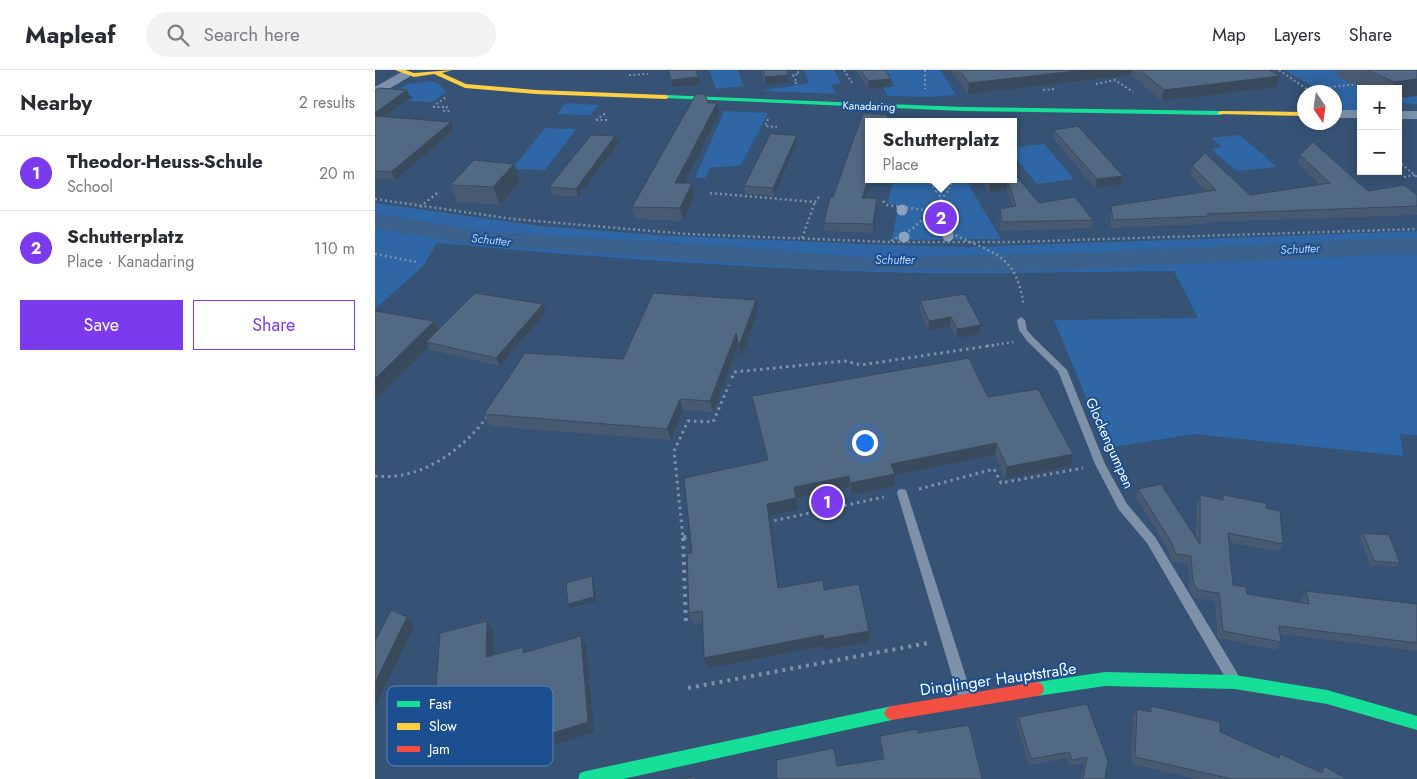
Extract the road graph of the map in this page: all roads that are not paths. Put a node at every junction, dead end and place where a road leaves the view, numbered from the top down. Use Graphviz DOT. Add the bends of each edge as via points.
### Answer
graph roads {
  1 [pos="449,70"];
  2 [pos="402,72"];
  3 [pos="437,73"];
  4 [pos="375,93"];
  5 [pos="1297,114"];
  6 [pos="1342,114"];
  7 [pos="1357,114"];
  8 [pos="1402,115"];
  9 [pos="1417,115"];
  10 [pos="1021,320"];
  11 [pos="902,493"];
  12 [pos="1235,682"];
  13 [pos="966,699"];
  14 [pos="1417,723"];
  15 [pos="586,779"];
  1 -- 3 [label="street"];
  2 -- 3 [label="street"];
  2 -- 4 [label="street"];
  3 -- 5 [label="street, Kanadaring" via="465,86 545,92 963,109"];
  6 -- 7 [label="street"];
  8 -- 9 [label="street"];
  10 -- 12 [label="lane, Glockengumpen" via="1026,335 1062,370 1100,464 1123,507 1151,540"];
  11 -- 13 [label="lane"];
  12 -- 13 [label="street, Dinglinger Hauptstraße" via="1105,680"];
  12 -- 14 [label="street, Dinglinger Hauptstraße" via="1327,697"];
  13 -- 15 [label="street, Dinglinger Hauptstraße"];
}
